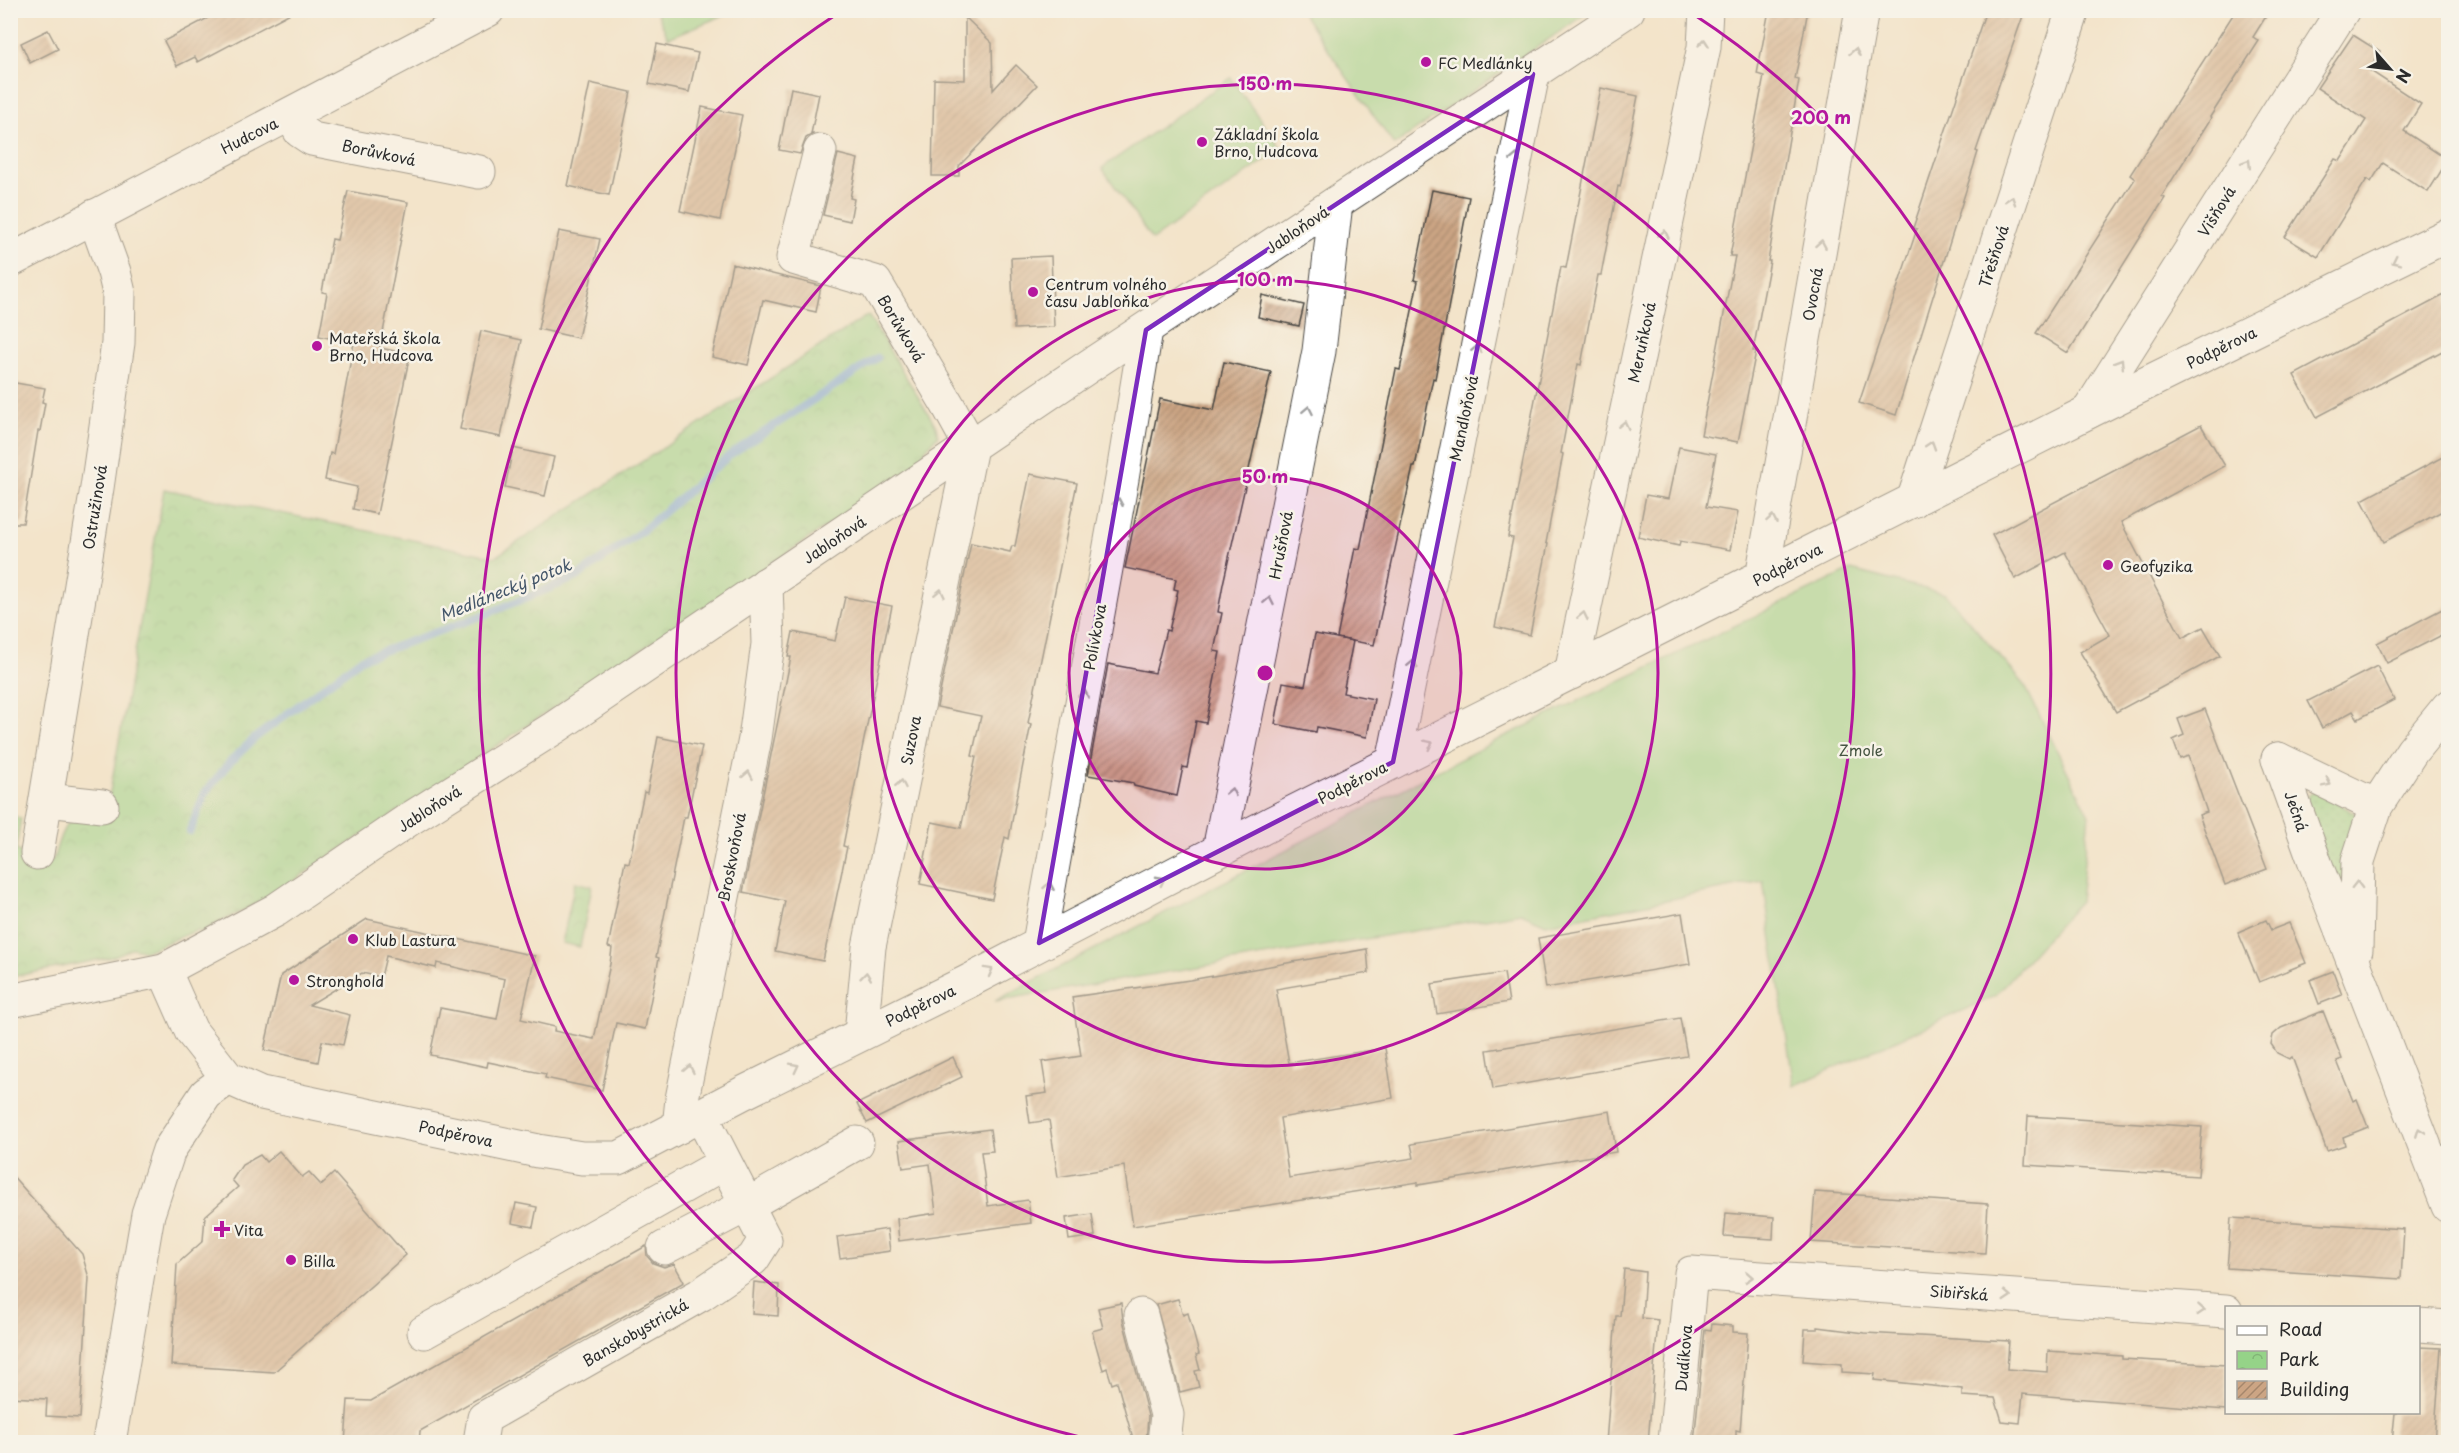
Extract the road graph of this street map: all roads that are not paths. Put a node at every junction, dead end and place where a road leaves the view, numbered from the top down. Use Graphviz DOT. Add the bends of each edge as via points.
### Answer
graph roads {
  1 [pos="488,10"];
  2 [pos="1628,10"];
  3 [pos="1706,10"];
  4 [pos="1862,10"];
  5 [pos="2073,10"];
  6 [pos="2343,10"];
  7 [pos="1533,74"];
  8 [pos="291,114"];
  9 [pos="820,151"];
  10 [pos="479,172"];
  11 [pos="1336,203"];
  12 [pos="94,216"];
  13 [pos="2448,235"];
  14 [pos="10,261"];
  15 [pos="1146,330"];
  16 [pos="2088,412"];
  17 [pos="971,447"];
  18 [pos="1913,501"];
  19 [pos="1762,577"];
  20 [pos="766,584"];
  21 [pos="1571,673"];
  22 [pos="2448,707"];
  23 [pos="1393,762"];
  24 [pos="47,800"];
  25 [pos="102,806"];
  26 [pos="2376,806"];
  27 [pos="1220,850"];
  28 [pos="37,853"];
  29 [pos="1039,944"];
  30 [pos="2356,964"];
  31 [pos="164,970"];
  32 [pos="10,1001"];
  33 [pos="861,1034"];
  34 [pos="228,1078"];
  35 [pos="690,1121"];
  36 [pos="857,1143"];
  37 [pos="724,1163"];
  38 [pos="747,1205"];
  39 [pos="2448,1206"];
  40 [pos="664,1248"];
  41 [pos="1691,1273"];
  42 [pos="2225,1311"];
  43 [pos="1141,1315"];
  44 [pos="2420,1325"];
  45 [pos="2448,1327"];
  46 [pos="424,1332"];
  47 [pos="109,1443"];
  48 [pos="480,1443"];
  49 [pos="1164,1443"];
  50 [pos="1675,1443"];
  1 -- 8 [label="street, Hudcova"];
  2 -- 7 [label="street, Jabloňová"];
  21 -- 3 [label="street, Meruňková, one-way" via="1704,47"];
  19 -- 4 [label="street, Ovocná, one-way"];
  18 -- 5 [label="street, Třešňová, one-way"];
  16 -- 6 [label="street, Višňová, one-way"];
  7 -- 11 [label="street, Jabloňová"];
  23 -- 7 [label="street, Mandloňová, one-way"];
  8 -- 10 [label="street, Borůvková" via="300,131 312,139"];
  8 -- 12 [label="street, Hudcova"];
  9 -- 17 [label="street, Borůvková" via="793,258 875,282"];
  11 -- 15 [label="street, Jabloňová"];
  27 -- 11 [label="street, Hrušňová, one-way" via="1319,351"];
  12 -- 14 [label="street, Hudcova"];
  12 -- 24 [label="street, Ostružinová" via="119,293 118,343"];
  13 -- 16 [label="street, Podpěrova, one-way"];
  15 -- 17 [label="street, Jabloňová"];
  29 -- 15 [label="street, Polívkova, one-way"];
  16 -- 18 [label="street, Podpěrova"];
  17 -- 20 [label="street, Jabloňová"];
  33 -- 17 [label="street, Suzova, one-way" via="869,947"];
  18 -- 19 [label="street, Podpěrova"];
  19 -- 21 [label="street, Podpěrova"];
  20 -- 31 [label="street, Jabloňová" via="276,910"];
  35 -- 20 [label="street, Broskvoňová, one-way" via="682,1100 755,740 768,644"];
  23 -- 21 [label="street, Podpěrova, one-way"];
  22 -- 26 [label="street, Ječná" via="2412,751"];
  23 -- 27 [label="street, Podpěrova"];
  24 -- 25 [label="street"];
  24 -- 28 [label="street, Ostružinová"];
  30 -- 26 [label="street, Ječná, one-way" via="2358,861"];
  30 -- 26 [label="street, Ječná, one-way" via="2278,759"];
  29 -- 27 [label="street, Podpěrova, one-way"];
  33 -- 29 [label="street, Podpěrova, one-way"];
  39 -- 30 [label="street, Ječná, one-way"];
  31 -- 32 [label="street, Jabloňová"];
  31 -- 34 [label="street, Podpěrova" via="191,1031"];
  35 -- 33 [label="street, Podpěrova, one-way"];
  34 -- 35 [label="street, Podpěrova" via="262,1093 582,1158 619,1158"];
  34 -- 47 [label="street" via="206,1094 169,1149 153,1197"];
  35 -- 37 [label="street, Banskobystrická"];
  36 -- 38 [label="street"];
  37 -- 38 [label="street, Banskobystrická"];
  37 -- 46 [label="street"];
  38 -- 40 [label="street"];
  38 -- 48 [label="street, Banskobystrická" via="765,1240 753,1258 700,1295 484,1418"];
  41 -- 42 [label="street, Sibiřská, one-way"];
  41 -- 50 [label="street, Dudíkova"];
  43 -- 49 [label="street" via="1167,1415"];
  44 -- 45 [label="street"];
}
